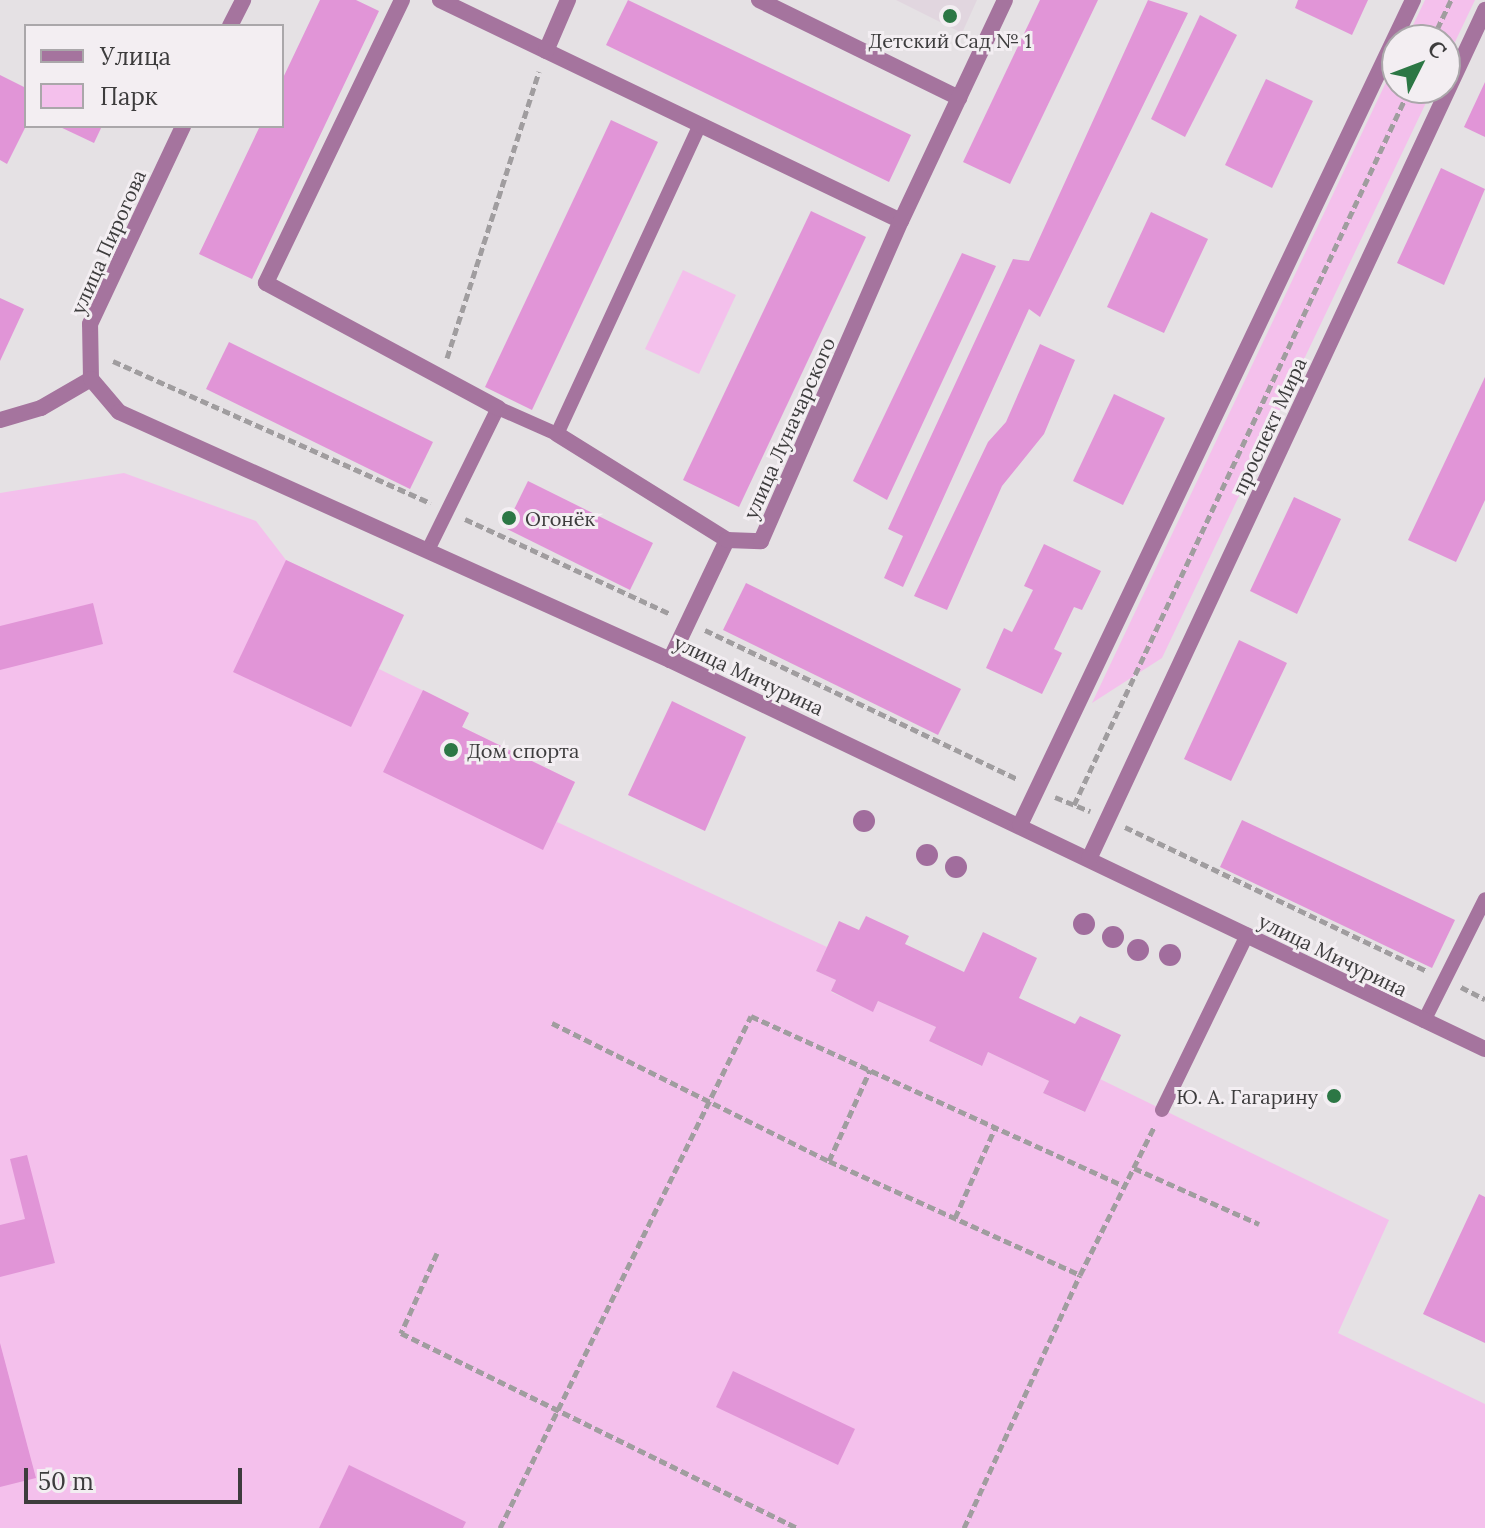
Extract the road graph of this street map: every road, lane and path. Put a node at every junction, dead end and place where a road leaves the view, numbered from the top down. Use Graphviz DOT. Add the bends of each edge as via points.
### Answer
graph roads {
  1 [pos="243,0"];
  2 [pos="402,0"];
  3 [pos="440,0"];
  4 [pos="568,0"];
  5 [pos="759,0"];
  6 [pos="1005,0"];
  7 [pos="1413,0"];
  8 [pos="1451,0"];
  9 [pos="1485,10"];
  10 [pos="231,24"];
  11 [pos="1440,24"];
  12 [pos="546,51"];
  13 [pos="959,98"];
  14 [pos="1403,104"];
  15 [pos="700,125"];
  16 [pos="182,128"];
  17 [pos="901,221"];
  18 [pos="441,377"];
  19 [pos="91,379"];
  20 [pos="498,408"];
  21 [pos="0,420"];
  22 [pos="557,434"];
  23 [pos="447,511"];
  24 [pos="727,540"];
  25 [pos="428,550"];
  26 [pos="688,622"];
  27 [pos="670,660"];
  28 [pos="1037,789"];
  29 [pos="1074,805"];
  30 [pos="1109,819"];
  31 [pos="1020,825"];
  32 [pos="1089,859"];
  33 [pos="1485,899"];
  34 [pos="1247,935"];
  35 [pos="1445,979"];
  36 [pos="1485,999"];
  37 [pos="1424,1021"];
  38 [pos="552,1023"];
  39 [pos="1485,1049"];
  40 [pos="870,1070"];
  41 [pos="712,1104"];
  42 [pos="1162,1110"];
  43 [pos="995,1128"];
  44 [pos="829,1161"];
  45 [pos="1134,1168"];
  46 [pos="1124,1186"];
  47 [pos="955,1219"];
  48 [pos="1259,1224"];
  49 [pos="437,1253"];
  50 [pos="1080,1275"];
  51 [pos="555,1408"];
  52 [pos="500,1528"];
  53 [pos="798,1528"];
  54 [pos="964,1528"];
  1 -- 10 [label="street"];
  2 -- 18 [label="street" via="266,283"];
  3 -- 12 [label="street"];
  4 -- 12 [label="street"];
  5 -- 13 [label="street"];
  6 -- 13 [label="street, улица Луначарского"];
  7 -- 28 [label="street"];
  8 -- 11 [label="path"];
  9 -- 30 [label="street, проспект Мира"];
  12 -- 15 [label="street"];
  12 -- 18 [label="path"];
  13 -- 17 [label="street, улица Луначарского"];
  14 -- 29 [label="path"];
  15 -- 17 [label="street"];
  15 -- 22 [label="lane"];
  16 -- 19 [label="street, улица Пирогова" via="90,324"];
  17 -- 24 [label="street, улица Луначарского" via="761,541"];
  18 -- 20 [label="street"];
  19 -- 21 [label="street" via="41,408"];
  19 -- 23 [label="path" via="116,358"];
  19 -- 25 [label="street, улица Мичурина" via="119,412"];
  20 -- 22 [label="lane"];
  20 -- 23 [label="lane"];
  22 -- 24 [label="street"];
  23 -- 25 [label="lane"];
  23 -- 26 [label="path"];
  24 -- 26 [label="street, улица Луначарского"];
  25 -- 27 [label="street, улица Мичурина"];
  26 -- 27 [label="street, улица Луначарского"];
  26 -- 28 [label="path"];
  27 -- 31 [label="street, улица Мичурина"];
  28 -- 29 [label="path"];
  28 -- 31 [label="street"];
  29 -- 30 [label="path"];
  30 -- 32 [label="street, проспект Мира"];
  30 -- 35 [label="path"];
  31 -- 32 [label="street, улица Мичурина"];
  32 -- 34 [label="street, улица Мичурина"];
  33 -- 35 [label="lane"];
  34 -- 37 [label="street, улица Мичурина"];
  34 -- 42 [label="lane"];
  35 -- 36 [label="path"];
  35 -- 37 [label="lane"];
  37 -- 39 [label="street, улица Мичурина"];
  38 -- 41 [label="path"];
  40 -- 41 [label="path" via="751,1016"];
  40 -- 43 [label="path"];
  40 -- 44 [label="path"];
  41 -- 44 [label="path"];
  41 -- 51 [label="path"];
  42 -- 45 [label="path"];
  43 -- 46 [label="path"];
  43 -- 47 [label="path"];
  44 -- 47 [label="path"];
  45 -- 46 [label="path"];
  45 -- 48 [label="path"];
  46 -- 50 [label="path"];
  47 -- 50 [label="path"];
  49 -- 51 [label="path" via="401,1333"];
  50 -- 54 [label="path"];
  51 -- 52 [label="path"];
  51 -- 53 [label="path"];
}
